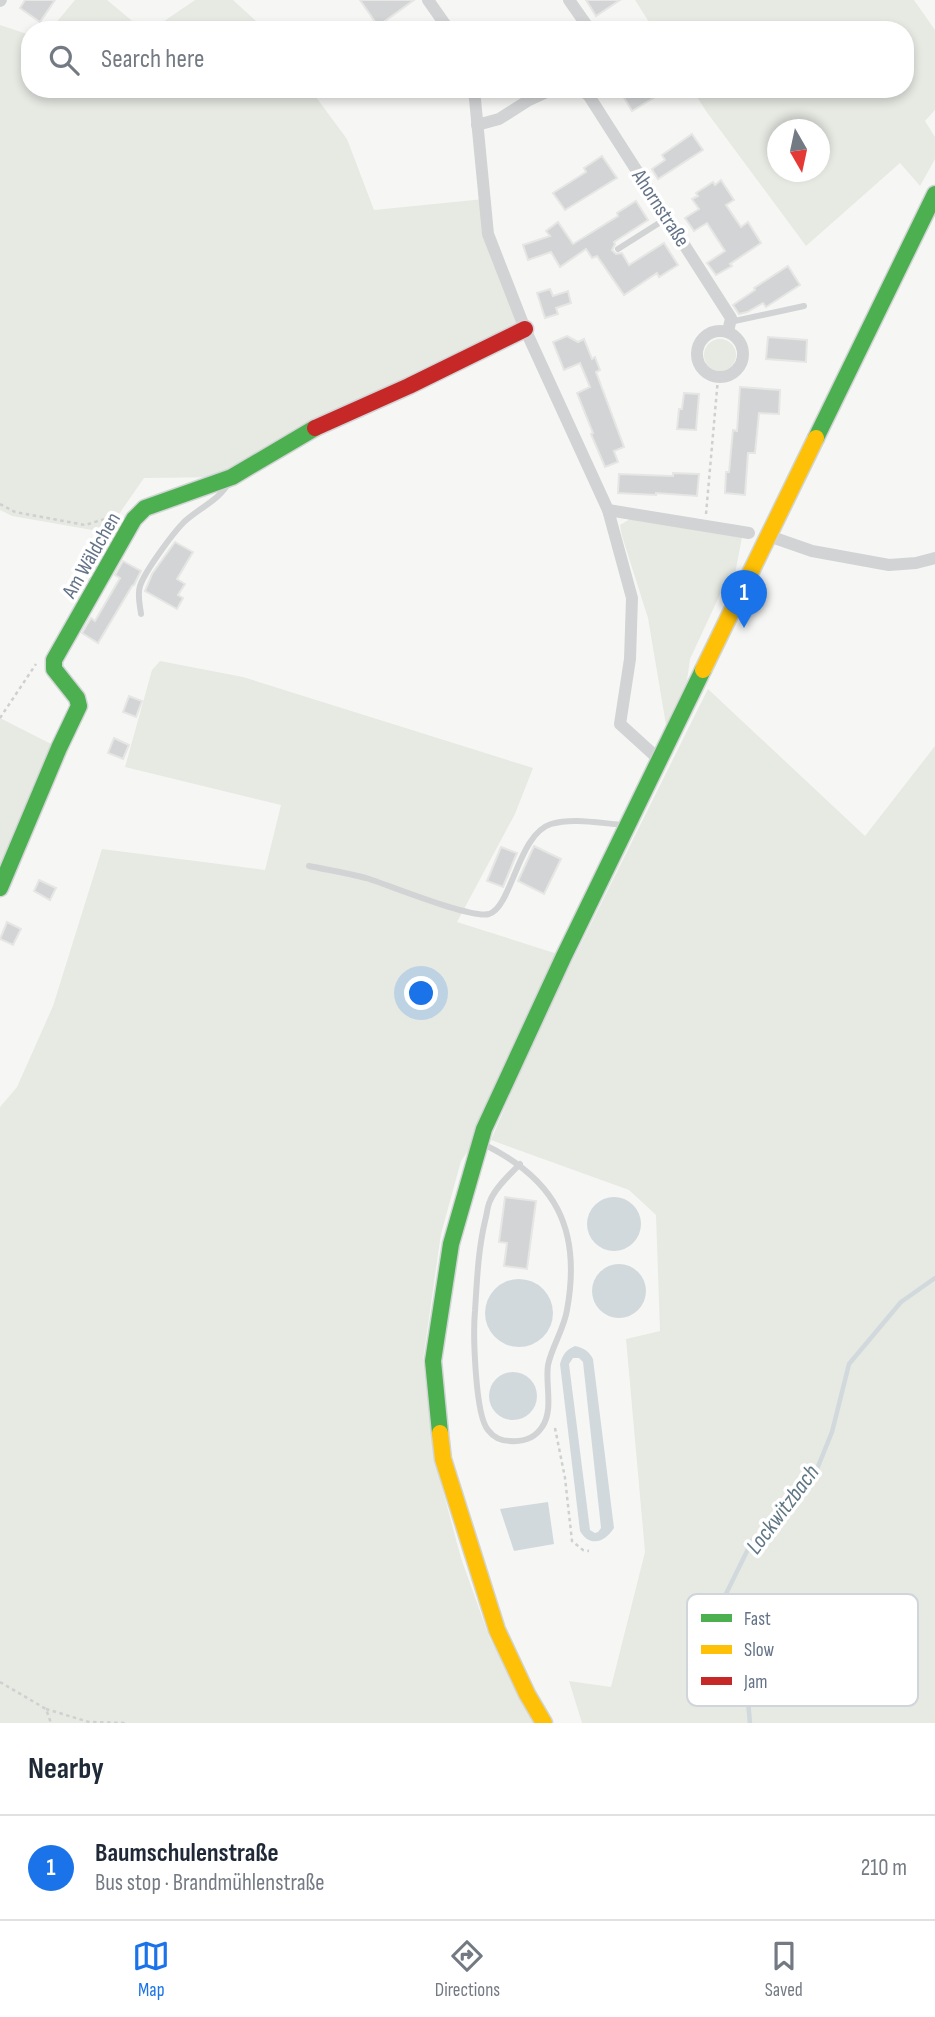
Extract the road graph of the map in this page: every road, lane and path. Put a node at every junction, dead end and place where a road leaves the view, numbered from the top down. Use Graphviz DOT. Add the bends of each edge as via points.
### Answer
graph roads {
  1 [pos="428,0"];
  2 [pos="569,0"];
  3 [pos="443,21"];
  4 [pos="584,21"];
  5 [pos="475,98"];
  6 [pos="533,98"];
  7 [pos="590,98"];
  8 [pos="477,125"];
  9 [pos="935,194"];
  10 [pos="667,218"];
  11 [pos="618,249"];
  12 [pos="804,306"];
  13 [pos="729,327"];
  14 [pos="524,329"];
  15 [pos="718,378"];
  16 [pos="232,477"];
  17 [pos="0,504"];
  18 [pos="608,510"];
  19 [pos="128,512"];
  20 [pos="705,527"];
  21 [pos="748,533"];
  22 [pos="769,537"];
  23 [pos="935,558"];
  24 [pos="141,614"];
  25 [pos="41,657"];
  26 [pos="0,718"];
  27 [pos="660,758"];
  28 [pos="628,825"];
  29 [pos="309,866"];
  30 [pos="0,888"];
  31 [pos="480,1142"];
  32 [pos="520,1164"];
  33 [pos="548,1408"];
  34 [pos="589,1551"];
  35 [pos="0,1682"];
  36 [pos="46,1709"];
  37 [pos="51,1723"];
  38 [pos="127,1723"];
  39 [pos="544,1723"];
  1 -- 3 [label="street"];
  2 -- 4 [label="street"];
  5 -- 8 [label="street"];
  6 -- 8 [label="street" via="499,119"];
  7 -- 10 [label="street, Ahornstraße"];
  8 -- 14 [label="street" via="488,234"];
  9 -- 22 [label="main road"];
  10 -- 11 [label="lane"];
  10 -- 13 [label="street, Ahornstraße" via="731,318"];
  12 -- 13 [label="lane"];
  13 -- 15 [label="street, Ahornstraße" via="744,353 741,366"];
  13 -- 15 [label="street" via="706,335 696,355 699,366"];
  14 -- 16 [label="main road, Am Wäldchen" via="322,424"];
  14 -- 18 [label="street"];
  15 -- 20 [label="path"];
  16 -- 24 [label="lane" via="225,490 184,522 164,547 140,587"];
  16 -- 30 [label="main road, Am Wäldchen" via="145,508 134,519 54,660 54,669 79,706"];
  17 -- 19 [label="path" via="15,512 85,526"];
  18 -- 20 [label="street"];
  18 -- 27 [label="street" via="632,598 630,659 620,724"];
  20 -- 21 [label="street"];
  22 -- 23 [label="street" via="813,551 889,565"];
  22 -- 27 [label="main road"];
  25 -- 26 [label="path"];
  27 -- 28 [label="main road"];
  28 -- 29 [label="lane" via="549,825 527,848 502,901 486,915 367,878"];
  28 -- 31 [label="main road"];
  31 -- 32 [label="lane"];
  31 -- 39 [label="main road" via="452,1244 433,1362 443,1458 497,1630"];
  32 -- 33 [label="lane" via="547,1190 563,1217 569,1248 567,1311 548,1363"];
  32 -- 33 [label="lane" via="490,1200 479,1248 474,1328 480,1413 486,1430 500,1441 520,1442 544,1426"];
  33 -- 34 [label="path" via="559,1445 572,1541"];
  35 -- 36 [label="path"];
  36 -- 37 [label="path"];
  36 -- 38 [label="path" via="89,1722"];
}
